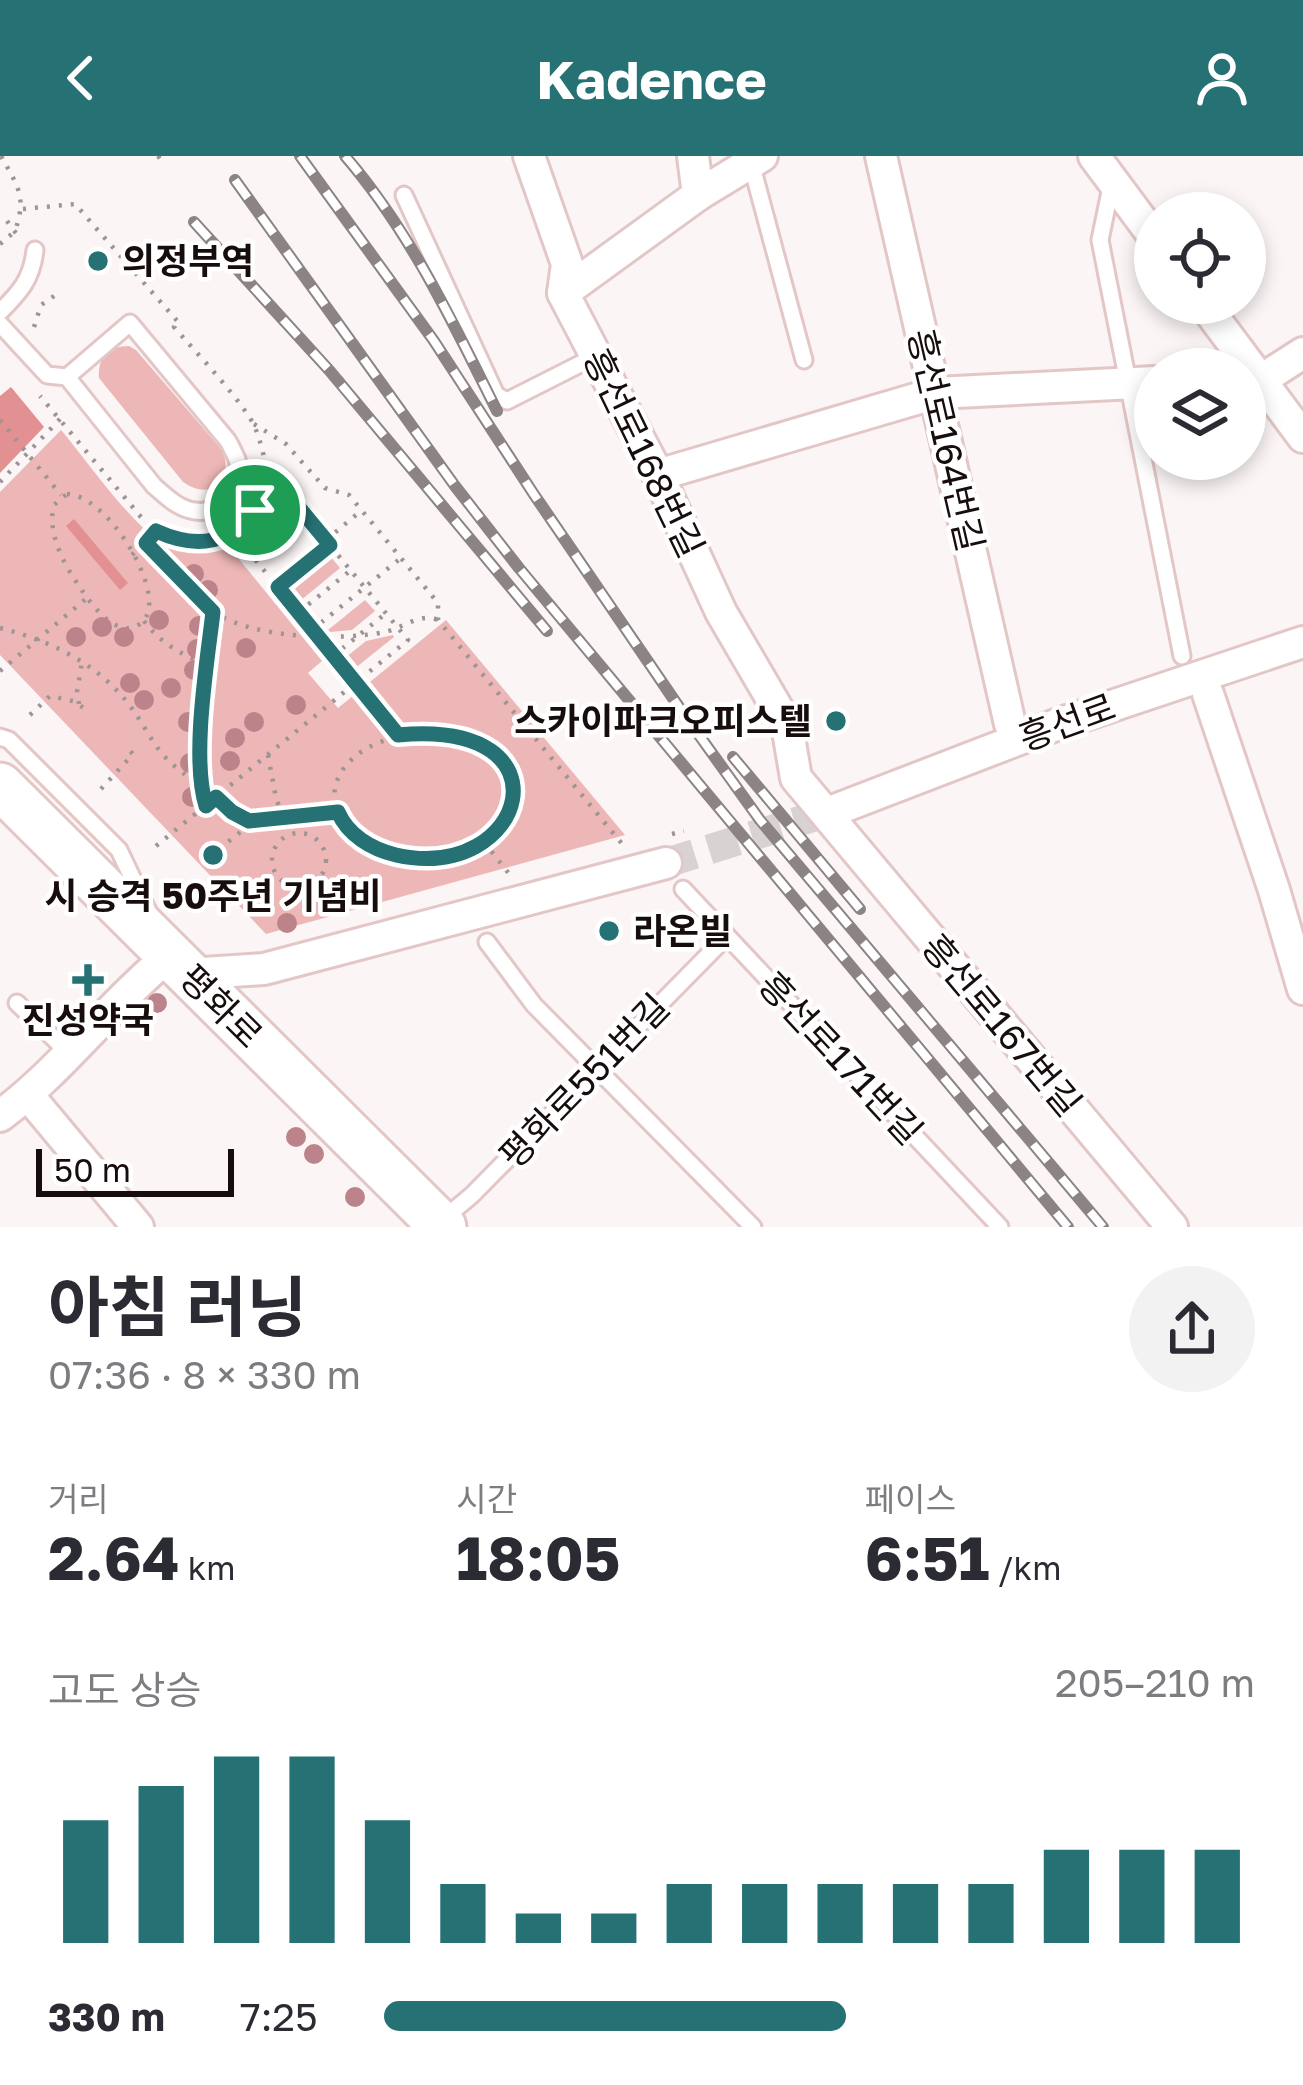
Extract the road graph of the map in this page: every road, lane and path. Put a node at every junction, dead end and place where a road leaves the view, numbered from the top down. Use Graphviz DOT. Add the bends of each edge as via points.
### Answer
graph roads {
  1 [pos="1,156"];
  2 [pos="158,156"];
  3 [pos="529,156"];
  4 [pos="693,156"];
  5 [pos="880,156"];
  6 [pos="757,159"];
  7 [pos="164,164"];
  8 [pos="1103,168"];
  9 [pos="404,195"];
  10 [pos="698,195"];
  11 [pos="22,209"];
  12 [pos="1134,210"];
  13 [pos="7,221"];
  14 [pos="15,231"];
  15 [pos="0,244"];
  16 [pos="31,251"];
  17 [pos="563,293"];
  18 [pos="57,294"];
  19 [pos="0,311"];
  20 [pos="0,324"];
  21 [pos="26,335"];
  22 [pos="1303,353"];
  23 [pos="596,356"];
  24 [pos="1134,356"];
  25 [pos="803,359"];
  26 [pos="1266,374"];
  27 [pos="67,377"];
  28 [pos="29,383"];
  29 [pos="1134,383"];
  30 [pos="936,393"];
  31 [pos="1266,396"];
  32 [pos="60,419"];
  33 [pos="0,420"];
  34 [pos="254,424"];
  35 [pos="1303,437"];
  36 [pos="28,454"];
  37 [pos="658,475"];
  38 [pos="266,479"];
  39 [pos="1156,480"];
  40 [pos="0,482"];
  41 [pos="62,496"];
  42 [pos="362,511"];
  43 [pos="156,531"];
  44 [pos="233,532"];
  45 [pos="146,543"];
  46 [pos="328,543"];
  47 [pos="132,555"];
  48 [pos="401,558"];
  49 [pos="351,570"];
  50 [pos="278,587"];
  51 [pos="365,587"];
  52 [pos="87,598"];
  53 [pos="213,612"];
  54 [pos="298,613"];
  55 [pos="386,613"];
  56 [pos="437,620"];
  57 [pos="144,621"];
  58 [pos="0,628"];
  59 [pos="312,630"];
  60 [pos="359,636"];
  61 [pos="36,638"];
  62 [pos="1303,642"];
  63 [pos="333,656"];
  64 [pos="1182,656"];
  65 [pos="82,662"];
  66 [pos="207,664"];
  67 [pos="0,670"];
  68 [pos="356,684"];
  69 [pos="1208,694"];
  70 [pos="29,715"];
  71 [pos="1010,724"];
  72 [pos="398,735"];
  73 [pos="0,737"];
  74 [pos="125,746"];
  75 [pos="268,755"];
  76 [pos="0,786"];
  77 [pos="200,787"];
  78 [pos="101,789"];
  79 [pos="216,797"];
  80 [pos="206,806"];
  81 [pos="338,812"];
  82 [pos="282,817"];
  83 [pos="834,817"];
  84 [pos="249,821"];
  85 [pos="684,831"];
  86 [pos="290,835"];
  87 [pos="484,842"];
  88 [pos="156,846"];
  89 [pos="624,847"];
  90 [pos="219,849"];
  91 [pos="674,862"];
  92 [pos="512,878"];
  93 [pos="727,936"];
  94 [pos="487,942"];
  95 [pos="173,959"];
  96 [pos="1303,989"];
  97 [pos="17,1003"];
  98 [pos="69,1053"];
  99 [pos="596,1069"];
  100 [pos="28,1095"];
  101 [pos="0,1116"];
  102 [pos="439,1226"];
  103 [pos="139,1227"];
  104 [pos="753,1227"];
  105 [pos="1000,1227"];
  106 [pos="1172,1227"];
  1 -- 11 [label="path, bridge"];
  2 -- 7 [label="path"];
  3 -- 17 [label="street" via="566,264"];
  4 -- 10 [label="street"];
  5 -- 30 [label="street, 흥선로164번길"];
  6 -- 10 [label="street"];
  6 -- 25 [label="lane"];
  8 -- 12 [label="street"];
  8 -- 24 [label="lane" via="1100,239"];
  9 -- 23 [label="lane" via="496,395 507,401"];
  10 -- 17 [label="street"];
  11 -- 14 [label="path, bridge"];
  11 -- 34 [label="path" via="75,204"];
  13 -- 14 [label="path, bridge"];
  14 -- 15 [label="path"];
  14 -- 16 [label="path, bridge"];
  16 -- 19 [label="lane" via="26,284"];
  17 -- 23 [label="street, 흥선로168번길"];
  18 -- 21 [label="path" via="41,305"];
  20 -- 27 [label="lane" via="47,375"];
  22 -- 26 [label="street"];
  23 -- 37 [label="street, 흥선로168번길"];
  27 -- 27 [label="lane" via="170,500 207,511 233,493 237,458 228,441 130,323"];
  28 -- 32 [label="path"];
  29 -- 30 [label="street"];
  30 -- 37 [label="street"];
  30 -- 71 [label="street, 흥선로164번길"];
  31 -- 35 [label="street"];
  32 -- 36 [label="path"];
  32 -- 43 [label="path"];
  33 -- 36 [label="path"];
  34 -- 38 [label="path"];
  34 -- 42 [label="path"];
  36 -- 40 [label="path"];
  36 -- 41 [label="path"];
  37 -- 83 [label="street, 흥선로168번길" via="721,612 787,724 796,778"];
  38 -- 44 [label="path" via="255,510"];
  38 -- 46 [label="path"];
  39 -- 64 [label="lane"];
  41 -- 47 [label="path" via="96,504"];
  41 -- 52 [label="path" via="52,510 55,537"];
  42 -- 46 [label="path"];
  42 -- 48 [label="path"];
  43 -- 44 [label="path" via="191,542"];
  43 -- 45 [label="path"];
  44 -- 50 [label="path"];
  45 -- 47 [label="path"];
  45 -- 53 [label="path"];
  46 -- 49 [label="path"];
  46 -- 50 [label="path"];
  47 -- 57 [label="path" via="150,604"];
  48 -- 51 [label="path"];
  48 -- 56 [label="path" via="438,603"];
  49 -- 51 [label="path"];
  49 -- 54 [label="path"];
  50 -- 54 [label="path"];
  51 -- 55 [label="path"];
  51 -- 59 [label="path"];
  52 -- 57 [label="path" via="116,626"];
  52 -- 61 [label="path"];
  53 -- 60 [label="path" via="280,633"];
  53 -- 66 [label="path"];
  54 -- 59 [label="path"];
  55 -- 60 [label="path"];
  55 -- 68 [label="path" via="408,640"];
  56 -- 60 [label="path"];
  56 -- 89 [label="path"];
  57 -- 66 [label="path" via="169,646"];
  58 -- 61 [label="path"];
  59 -- 63 [label="path"];
  60 -- 63 [label="path"];
  61 -- 65 [label="path"];
  61 -- 67 [label="path"];
  62 -- 83 [label="street, 흥선로" via="1061,723"];
  63 -- 68 [label="path"];
  65 -- 70 [label="path" via="83,708 50,696"];
  65 -- 77 [label="path" via="116,689 162,754"];
  66 -- 77 [label="path"];
  68 -- 72 [label="path"];
  68 -- 75 [label="path"];
  69 -- 96 [label="street"];
  72 -- 81 [label="path" via="347,764"];
  72 -- 87 [label="path" via="463,737 503,761 512,803"];
  73 -- 95 [label="lane" via="119,850"];
  74 -- 78 [label="path" via="133,754"];
  75 -- 79 [label="path"];
  75 -- 82 [label="path"];
  76 -- 95 [label="main road, 평화로"];
  77 -- 80 [label="path"];
  79 -- 80 [label="path"];
  79 -- 84 [label="path"];
  80 -- 88 [label="path"];
  81 -- 82 [label="path"];
  81 -- 87 [label="path" via="362,840 400,856 439,858"];
  82 -- 84 [label="path"];
  82 -- 86 [label="path"];
  83 -- 106 [label="street, 흥선로167번길"];
  84 -- 90 [label="path"];
  85 -- 91 [label="path"];
  86 -- 86 [label="path" via="272,856 275,874 290,886 309,885 325,866 323,848 304,834"];
  87 -- 92 [label="path"];
  91 -- 93 [label="lane, 흥선로171번길"];
  91 -- 95 [label="street" via="264,968"];
  93 -- 99 [label="lane, 평화로551번길"];
  93 -- 105 [label="lane, 흥선로171번길"];
  94 -- 99 [label="lane"];
  95 -- 98 [label="street" via="132,986"];
  95 -- 102 [label="main road, 평화로"];
  97 -- 98 [label="lane"];
  98 -- 100 [label="street"];
  99 -- 102 [label="lane, 평화로551번길"];
  99 -- 104 [label="lane"];
  100 -- 101 [label="street"];
  100 -- 103 [label="street"];
}
